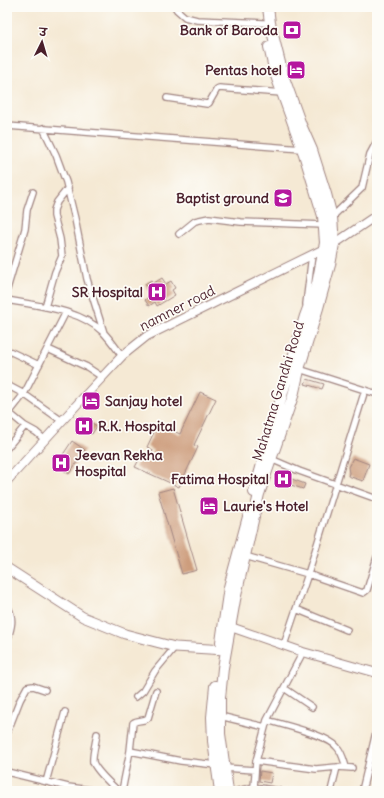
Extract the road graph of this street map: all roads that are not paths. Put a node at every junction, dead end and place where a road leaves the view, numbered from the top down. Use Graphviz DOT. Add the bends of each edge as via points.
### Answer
graph roads {
  1 [pos="175,7"];
  2 [pos="261,7"];
  3 [pos="268,7"];
  4 [pos="264,23"];
  5 [pos="282,93"];
  6 [pos="167,98"];
  7 [pos="7,126"];
  8 [pos="43,128"];
  9 [pos="377,140"];
  10 [pos="302,149"];
  11 [pos="68,188"];
  12 [pos="33,192"];
  13 [pos="377,215"];
  14 [pos="328,221"];
  15 [pos="179,234"];
  16 [pos="334,244"];
  17 [pos="324,249"];
  18 [pos="312,255"];
  19 [pos="7,289"];
  20 [pos="7,300"];
  21 [pos="45,307"];
  22 [pos="66,312"];
  23 [pos="304,319"];
  24 [pos="104,333"];
  25 [pos="48,349"];
  26 [pos="7,350"];
  27 [pos="122,356"];
  28 [pos="39,365"];
  29 [pos="299,369"];
  30 [pos="102,377"];
  31 [pos="7,385"];
  32 [pos="365,390"];
  33 [pos="24,394"];
  34 [pos="377,394"];
  35 [pos="8,412"];
  36 [pos="62,421"];
  37 [pos="25,426"];
  38 [pos="45,440"];
  39 [pos="8,446"];
  40 [pos="271,459"];
  41 [pos="7,481"];
  42 [pos="336,484"];
  43 [pos="377,499"];
  44 [pos="245,556"];
  45 [pos="377,557"];
  46 [pos="7,568"];
  47 [pos="308,574"];
  48 [pos="7,606"];
  49 [pos="296,609"];
  50 [pos="227,626"];
  51 [pos="347,630"];
  52 [pos="7,641"];
  53 [pos="284,645"];
  54 [pos="174,647"];
  55 [pos="223,650"];
  56 [pos="303,652"];
  57 [pos="377,673"];
  58 [pos="284,688"];
  59 [pos="45,690"];
  60 [pos="156,691"];
  61 [pos="136,697"];
  62 [pos="312,707"];
  63 [pos="65,712"];
  64 [pos="7,715"];
  65 [pos="220,716"];
  66 [pos="13,717"];
  67 [pos="267,720"];
  68 [pos="265,727"];
  69 [pos="377,728"];
  70 [pos="7,733"];
  71 [pos="97,734"];
  72 [pos="130,751"];
  73 [pos="256,761"];
  74 [pos="220,767"];
  75 [pos="336,767"];
  76 [pos="255,770"];
  77 [pos="7,772"];
  78 [pos="7,776"];
  79 [pos="46,782"];
  80 [pos="254,787"];
  81 [pos="98,791"];
  82 [pos="118,791"];
  83 [pos="122,791"];
  84 [pos="220,791"];
  85 [pos="228,791"];
  86 [pos="238,791"];
  87 [pos="279,791"];
  88 [pos="330,791"];
  89 [pos="362,791"];
  1 -- 4 [label="street" via="185,17 196,20"];
  2 -- 4 [label="highway, Mahatma Gandhi Road"];
  3 -- 14 [label="highway, Mahatma Gandhi Road" via="283,75 326,194"];
  4 -- 5 [label="highway, Mahatma Gandhi Road"];
  5 -- 6 [label="street" via="218,89 207,104"];
  5 -- 10 [label="highway, Mahatma Gandhi Road"];
  7 -- 8 [label="street"];
  8 -- 10 [label="street"];
  8 -- 11 [label="street"];
  9 -- 14 [label="street" via="370,154 362,188"];
  10 -- 14 [label="highway, Mahatma Gandhi Road" via="321,209"];
  11 -- 21 [label="street" via="54,210 62,256"];
  11 -- 24 [label="street" via="87,279"];
  12 -- 19 [label="street"];
  13 -- 16 [label="main road, namner road"];
  14 -- 15 [label="street" via="241,222 204,219 195,222"];
  14 -- 16 [label="highway, Mahatma Gandhi Road"];
  14 -- 17 [label="highway, Mahatma Gandhi Road"];
  16 -- 17 [label="main road, namner road"];
  16 -- 29 [label="highway, Mahatma Gandhi Road"];
  17 -- 18 [label="main road, namner road"];
  17 -- 23 [label="highway, Mahatma Gandhi Road" via="317,284"];
  18 -- 23 [label="street"];
  18 -- 27 [label="main road, namner road" via="147,336"];
  20 -- 21 [label="street"];
  21 -- 22 [label="street"];
  22 -- 24 [label="street" via="86,320"];
  22 -- 25 [label="street"];
  23 -- 50 [label="highway, Mahatma Gandhi Road" via="237,553 229,587"];
  24 -- 27 [label="street"];
  25 -- 28 [label="street"];
  25 -- 30 [label="street"];
  26 -- 28 [label="street"];
  27 -- 30 [label="main road, namner road"];
  28 -- 33 [label="street"];
  29 -- 32 [label="street"];
  29 -- 40 [label="highway, Mahatma Gandhi Road" via="293,396"];
  30 -- 36 [label="main road, namner road"];
  31 -- 33 [label="street"];
  32 -- 34 [label="street"];
  32 -- 42 [label="street"];
  33 -- 35 [label="street"];
  33 -- 36 [label="street"];
  35 -- 37 [label="street"];
  36 -- 38 [label="main road, namner road"];
  37 -- 38 [label="street"];
  37 -- 39 [label="street"];
  38 -- 41 [label="main road, namner road"];
  40 -- 42 [label="street"];
  40 -- 44 [label="highway, Mahatma Gandhi Road" via="259,494"];
  42 -- 43 [label="street"];
  42 -- 47 [label="street"];
  44 -- 47 [label="street"];
  44 -- 50 [label="highway, Mahatma Gandhi Road"];
  45 -- 47 [label="street" via="365,593"];
  46 -- 54 [label="main road" via="83,617 125,634"];
  47 -- 49 [label="street"];
  48 -- 52 [label="street" via="12,623"];
  49 -- 51 [label="street"];
  49 -- 53 [label="street"];
  50 -- 53 [label="main road"];
  50 -- 55 [label="highway, Mahatma Gandhi Road"];
  53 -- 56 [label="main road"];
  54 -- 55 [label="main road"];
  54 -- 61 [label="street"];
  55 -- 65 [label="highway, Mahatma Gandhi Road"];
  55 -- 74 [label="highway, Mahatma Gandhi Road" via="214,688 212,717 212,741"];
  56 -- 57 [label="main road"];
  56 -- 58 [label="street"];
  58 -- 62 [label="street"];
  58 -- 67 [label="street"];
  59 -- 66 [label="street" via="27,687"];
  60 -- 72 [label="street" via="148,718 133,723"];
  63 -- 79 [label="street"];
  64 -- 66 [label="street"];
  65 -- 68 [label="street"];
  65 -- 74 [label="highway, Mahatma Gandhi Road"];
  66 -- 70 [label="street"];
  67 -- 68 [label="street"];
  67 -- 75 [label="street" via="333,744 339,749 349,768"];
  68 -- 73 [label="street"];
  69 -- 89 [label="street"];
  71 -- 82 [label="street" via="94,763"];
  72 -- 74 [label="street"];
  72 -- 83 [label="street"];
  73 -- 75 [label="street" via="316,769"];
  73 -- 76 [label="street"];
  74 -- 76 [label="street"];
  74 -- 84 [label="highway, Mahatma Gandhi Road"];
  74 -- 85 [label="highway, Mahatma Gandhi Road"];
  75 -- 88 [label="street"];
  76 -- 80 [label="street"];
  77 -- 78 [label="street"];
  77 -- 79 [label="street"];
  79 -- 81 [label="street"];
  80 -- 86 [label="street"];
  80 -- 87 [label="street"];
}
